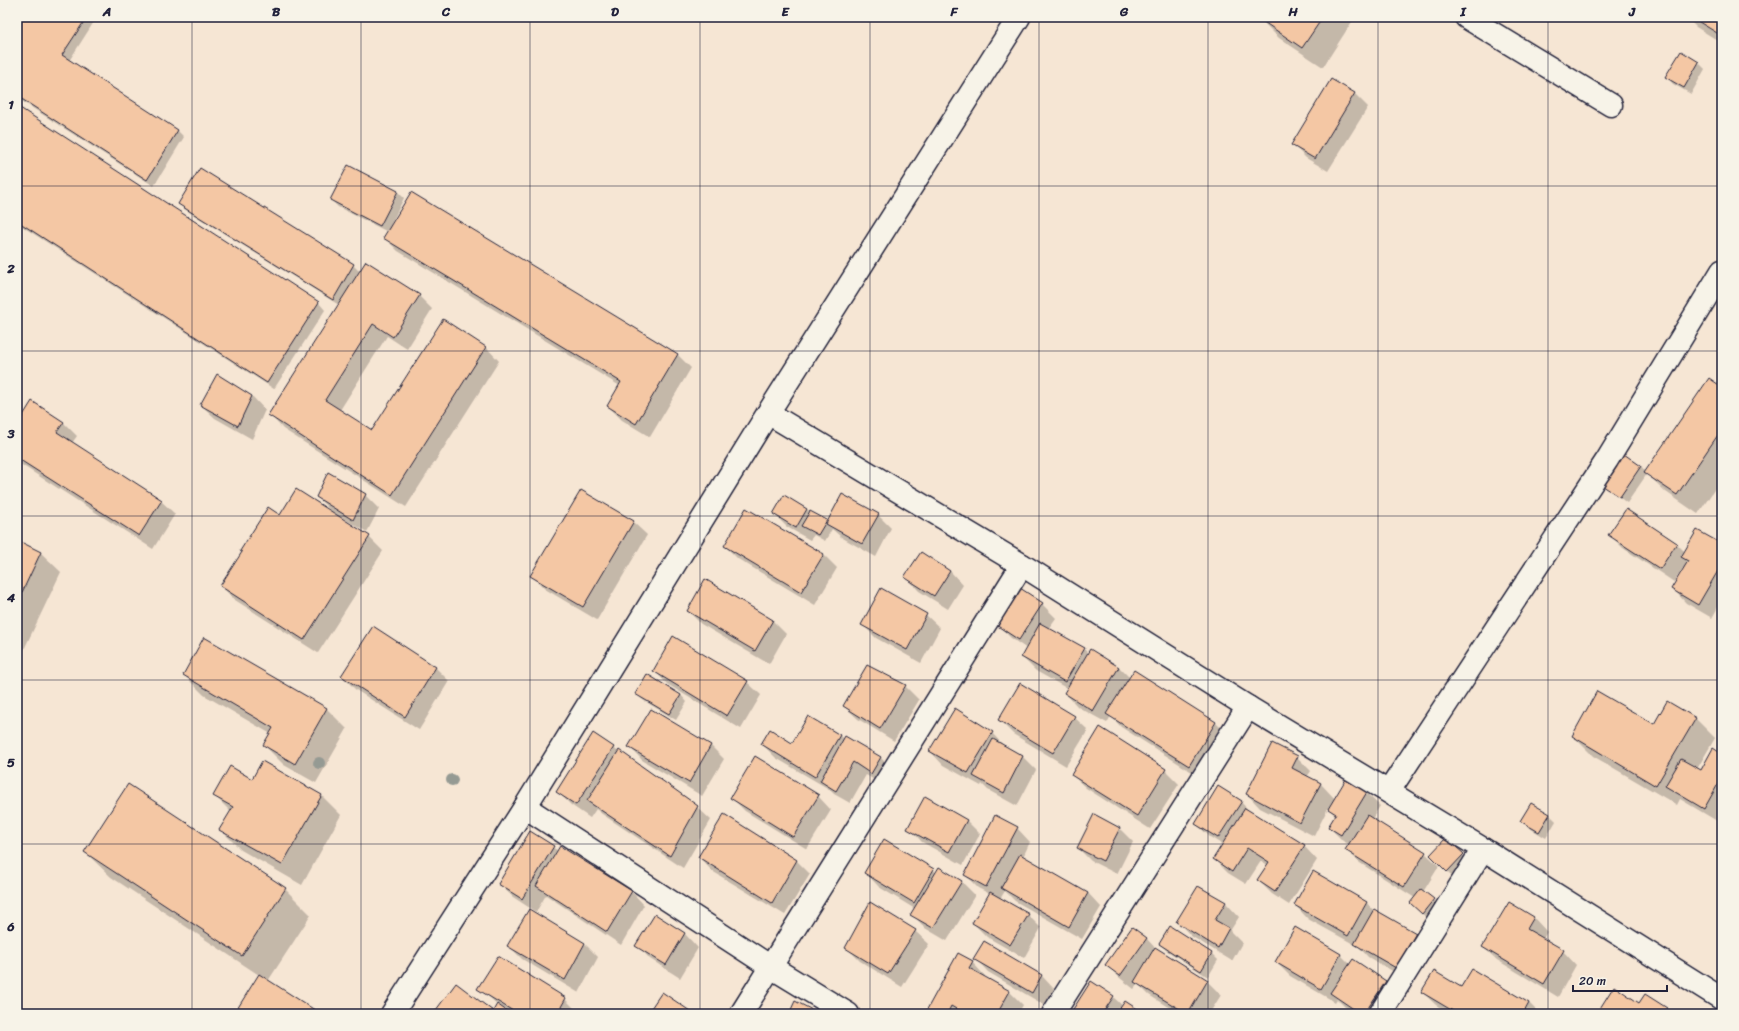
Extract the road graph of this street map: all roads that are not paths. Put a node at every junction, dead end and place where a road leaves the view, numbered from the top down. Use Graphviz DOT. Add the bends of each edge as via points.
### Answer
graph roads {
  1 [pos="1018,17"];
  2 [pos="1466,17"];
  3 [pos="1611,105"];
  4 [pos="1722,272"];
  5 [pos="768,413"];
  6 [pos="1022,565"];
  7 [pos="1248,707"];
  8 [pos="1389,791"];
  9 [pos="525,807"];
  10 [pos="1483,849"];
  11 [pos="771,967"];
  12 [pos="1722,999"];
  13 [pos="392,1014"];
  14 [pos="740,1014"];
  15 [pos="848,1014"];
  16 [pos="1053,1014"];
  17 [pos="1380,1014"];
  18 [pos="1713,1014"];
  1 -- 5 [label="street"];
  2 -- 3 [label="street"];
  4 -- 8 [label="street" via="1607,460"];
  5 -- 6 [label="street"];
  5 -- 9 [label="street"];
  6 -- 7 [label="street"];
  6 -- 11 [label="street"];
  7 -- 8 [label="street"];
  7 -- 16 [label="street"];
  8 -- 10 [label="street"];
  9 -- 11 [label="street"];
  9 -- 13 [label="street"];
  10 -- 12 [label="street"];
  10 -- 17 [label="street"];
  11 -- 14 [label="street"];
  11 -- 15 [label="street"];
  12 -- 18 [label="street"];
}
